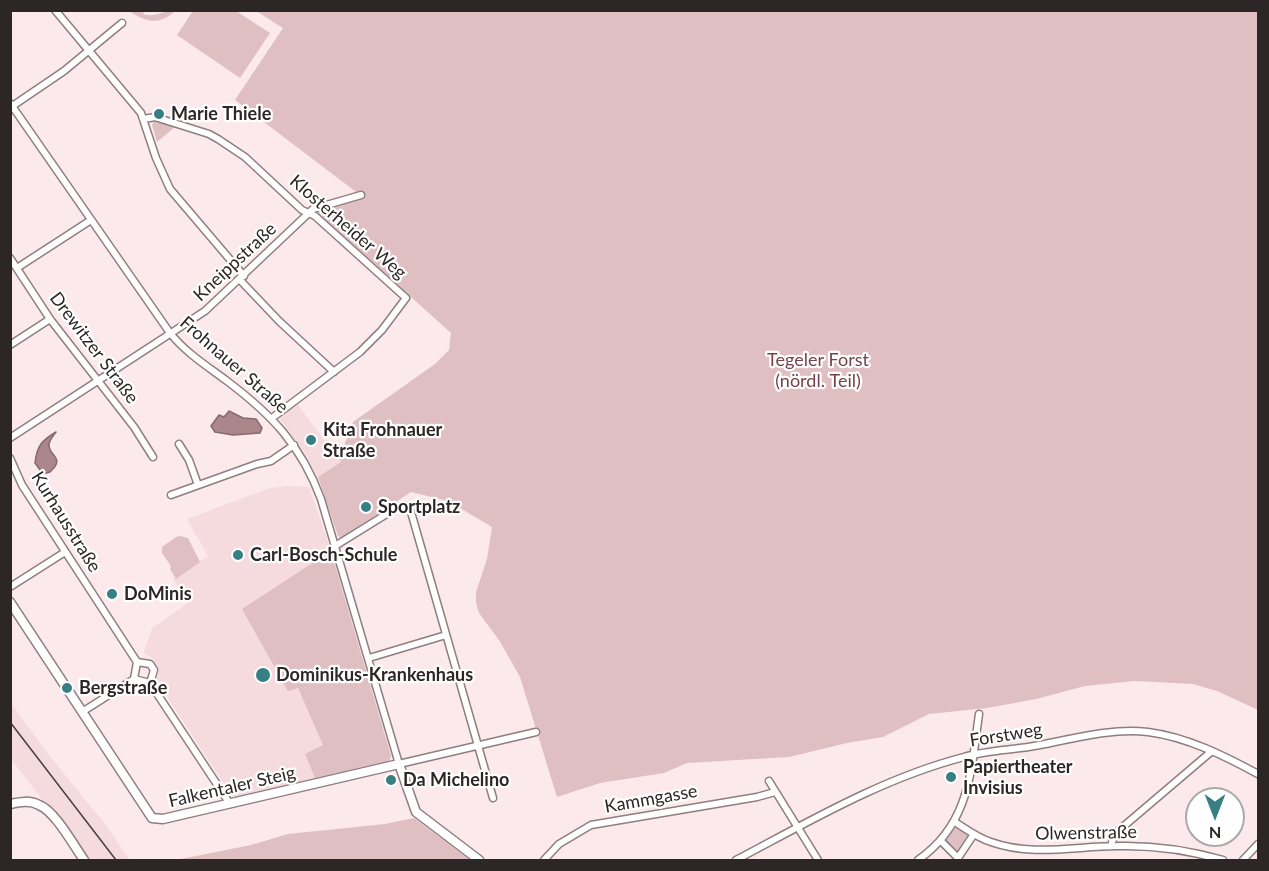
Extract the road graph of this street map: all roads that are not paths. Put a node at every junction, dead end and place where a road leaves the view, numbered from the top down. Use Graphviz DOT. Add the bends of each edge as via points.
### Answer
graph roads {
  1 [pos="55,10"];
  2 [pos="122,23"];
  3 [pos="89,51"];
  4 [pos="11,105"];
  5 [pos="144,119"];
  6 [pos="361,195"];
  7 [pos="309,213"];
  8 [pos="91,220"];
  9 [pos="10,258"];
  10 [pos="17,268"];
  11 [pos="242,278"];
  12 [pos="50,319"];
  13 [pos="170,333"];
  14 [pos="10,345"];
  15 [pos="334,372"];
  16 [pos="98,380"];
  17 [pos="272,418"];
  18 [pos="10,438"];
  19 [pos="178,444"];
  20 [pos="294,446"];
  21 [pos="153,457"];
  22 [pos="10,458"];
  23 [pos="198,485"];
  24 [pos="171,495"];
  25 [pos="335,546"];
  26 [pos="65,552"];
  27 [pos="10,587"];
  28 [pos="10,602"];
  29 [pos="446,636"];
  30 [pos="369,658"];
  31 [pos="137,662"];
  32 [pos="134,679"];
  33 [pos="150,683"];
  34 [pos="82,712"];
  35 [pos="979,714"];
  36 [pos="536,732"];
  37 [pos="477,746"];
  38 [pos="1212,751"];
  39 [pos="973,754"];
  40 [pos="399,764"];
  41 [pos="1258,774"];
  42 [pos="769,781"];
  43 [pos="775,792"];
  44 [pos="493,798"];
  45 [pos="10,804"];
  46 [pos="230,804"];
  47 [pos="955,822"];
  48 [pos="798,828"];
  49 [pos="974,834"];
  50 [pos="941,842"];
  51 [pos="1258,844"];
  52 [pos="1111,846"];
  53 [pos="958,859"];
  54 [pos="84,861"];
  55 [pos="479,861"];
  56 [pos="544,861"];
  57 [pos="736,861"];
  58 [pos="818,861"];
  59 [pos="918,861"];
  60 [pos="1223,861"];
  61 [pos="1243,861"];
  1 -- 3 [label="street"];
  2 -- 3 [label="street"];
  3 -- 4 [label="street" via="64,72"];
  3 -- 5 [label="street"];
  4 -- 8 [label="street, Frohnauer Straße"];
  5 -- 7 [label="street, Klosterheider Weg" via="154,117 218,139 245,157"];
  5 -- 11 [label="street" via="170,189"];
  6 -- 7 [label="street, Kneippstraße" via="317,207"];
  7 -- 11 [label="street, Kneippstraße"];
  7 -- 15 [label="street, Klosterheider Weg" via="406,298 382,330"];
  8 -- 10 [label="street"];
  8 -- 13 [label="street, Frohnauer Straße"];
  9 -- 10 [label="street, Drewitzer Straße"];
  10 -- 12 [label="street, Drewitzer Straße"];
  11 -- 13 [label="street, Kneippstraße" via="205,311"];
  11 -- 15 [label="street" via="279,321"];
  12 -- 14 [label="street"];
  12 -- 16 [label="street, Drewitzer Straße"];
  13 -- 16 [label="street, Kneippstraße"];
  13 -- 17 [label="street, Frohnauer Straße" via="188,352"];
  15 -- 17 [label="street, Klosterheider Weg"];
  16 -- 18 [label="street, Kneippstraße"];
  16 -- 21 [label="street, Drewitzer Straße"];
  17 -- 20 [label="street, Frohnauer Straße"];
  19 -- 23 [label="street"];
  20 -- 23 [label="street" via="271,462"];
  20 -- 25 [label="street, Frohnauer Straße" via="318,488"];
  22 -- 26 [label="street, Kurhausstraße" via="22,485"];
  23 -- 24 [label="street"];
  25 -- 29 [label="street" via="398,507 408,508"];
  25 -- 30 [label="street, Frohnauer Straße"];
  26 -- 27 [label="street"];
  26 -- 31 [label="street, Kurhausstraße"];
  28 -- 34 [label="street, Falkentaler Steig"];
  29 -- 30 [label="street"];
  29 -- 37 [label="street"];
  30 -- 40 [label="street, Frohnauer Straße"];
  31 -- 32 [label="street"];
  31 -- 33 [label="street, Kurhausstraße" via="150,664 154,670"];
  32 -- 33 [label="street"];
  32 -- 34 [label="street"];
  33 -- 46 [label="street, Kurhausstraße"];
  34 -- 46 [label="street, Falkentaler Steig" via="152,818 164,819"];
  35 -- 39 [label="street"];
  36 -- 37 [label="street, Falkentaler Steig"];
  37 -- 40 [label="street, Falkentaler Steig"];
  37 -- 44 [label="street"];
  38 -- 39 [label="street, Forstweg" via="1164,735 1131,731"];
  38 -- 41 [label="street, Forstweg"];
  38 -- 52 [label="street" via="1118,831"];
  39 -- 47 [label="street" via="967,790"];
  39 -- 48 [label="street, Forstweg" via="893,781"];
  40 -- 46 [label="street, Falkentaler Steig"];
  40 -- 55 [label="street, Frohnauer Straße" via="416,812"];
  42 -- 43 [label="street"];
  43 -- 48 [label="street"];
  43 -- 56 [label="street, Kammgasse" via="591,825 566,839"];
  45 -- 54 [label="street" via="28,802 43,807"];
  47 -- 49 [label="street, Olwenstraße"];
  47 -- 50 [label="street"];
  48 -- 57 [label="street, Forstweg"];
  48 -- 58 [label="street"];
  49 -- 52 [label="street, Olwenstraße" via="992,843 1031,849"];
  49 -- 53 [label="street"];
  50 -- 53 [label="street"];
  50 -- 59 [label="street"];
  51 -- 61 [label="street"];
  52 -- 60 [label="street, Olwenstraße" via="1169,848"];
}
